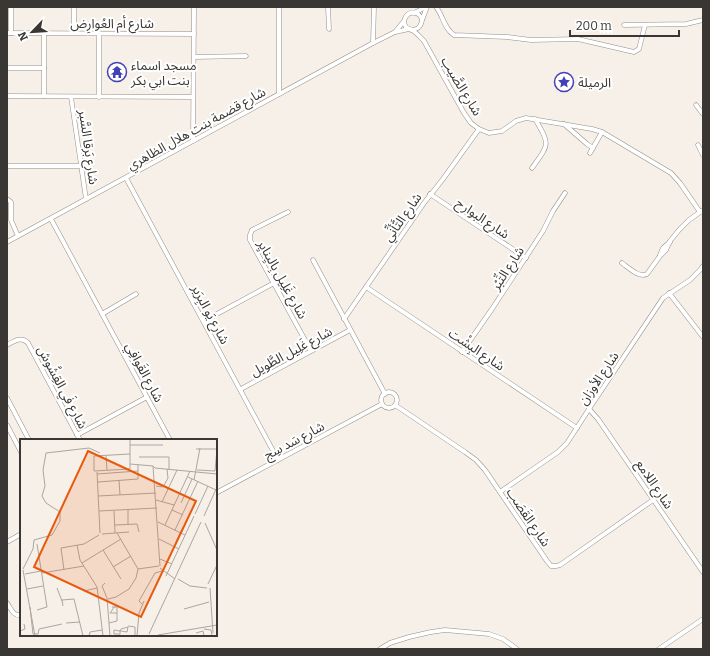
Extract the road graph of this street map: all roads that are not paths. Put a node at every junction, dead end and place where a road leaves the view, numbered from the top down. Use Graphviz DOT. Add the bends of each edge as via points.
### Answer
graph roads {
  1 [pos="11,7"];
  2 [pos="74,7"];
  3 [pos="194,7"];
  4 [pos="279,7"];
  5 [pos="328,7"];
  6 [pos="374,7"];
  7 [pos="427,7"];
  8 [pos="436,7"];
  9 [pos="414,13"];
  10 [pos="703,20"];
  11 [pos="404,21"];
  12 [pos="421,22"];
  13 [pos="645,24"];
  14 [pos="624,25"];
  15 [pos="329,29"];
  16 [pos="410,29"];
  17 [pos="395,32"];
  18 [pos="9,33"];
  19 [pos="44,33"];
  20 [pos="74,33"];
  21 [pos="99,33"];
  22 [pos="194,34"];
  23 [pos="424,41"];
  24 [pos="373,43"];
  25 [pos="246,56"];
  26 [pos="194,57"];
  27 [pos="7,68"];
  28 [pos="44,68"];
  29 [pos="279,94"];
  30 [pos="7,96"];
  31 [pos="44,96"];
  32 [pos="71,97"];
  33 [pos="99,97"];
  34 [pos="194,97"];
  35 [pos="696,106"];
  36 [pos="703,114"];
  37 [pos="535,118"];
  38 [pos="564,124"];
  39 [pos="479,129"];
  40 [pos="602,132"];
  41 [pos="193,141"];
  42 [pos="698,145"];
  43 [pos="593,148"];
  44 [pos="590,153"];
  45 [pos="703,155"];
  46 [pos="7,166"];
  47 [pos="81,166"];
  48 [pos="532,168"];
  49 [pos="126,178"];
  50 [pos="565,193"];
  51 [pos="430,194"];
  52 [pos="7,199"];
  53 [pos="86,199"];
  54 [pos="701,211"];
  55 [pos="288,212"];
  56 [pos="51,219"];
  57 [pos="18,236"];
  58 [pos="7,242"];
  59 [pos="526,258"];
  60 [pos="313,260"];
  61 [pos="622,263"];
  62 [pos="703,266"];
  63 [pos="274,283"];
  64 [pos="366,288"];
  65 [pos="669,293"];
  66 [pos="136,294"];
  67 [pos="102,314"];
  68 [pos="344,319"];
  69 [pos="204,321"];
  70 [pos="350,330"];
  71 [pos="703,337"];
  72 [pos="7,345"];
  73 [pos="311,351"];
  74 [pos="462,352"];
  75 [pos="241,389"];
  76 [pos="385,394"];
  77 [pos="147,397"];
  78 [pos="7,398"];
  79 [pos="382,404"];
  80 [pos="395,405"];
  81 [pos="589,409"];
  82 [pos="7,425"];
  83 [pos="577,428"];
  84 [pos="77,435"];
  85 [pos="28,439"];
  86 [pos="79,439"];
  87 [pos="169,439"];
  88 [pos="20,450"];
  89 [pos="278,460"];
  90 [pos="217,492"];
  91 [pos="500,492"];
  92 [pos="653,500"];
  93 [pos="20,535"];
  94 [pos="7,542"];
  95 [pos="703,572"];
  96 [pos="7,603"];
  97 [pos="20,615"];
  98 [pos="703,619"];
  99 [pos="380,649"];
  100 [pos="517,649"];
  101 [pos="659,649"];
  1 -- 18 [label="street"];
  2 -- 20 [label="street"];
  3 -- 22 [label="street"];
  4 -- 29 [label="street"];
  5 -- 15 [label="street"];
  6 -- 24 [label="street"];
  7 -- 9 [label="street"];
  7 -- 12 [label="street"];
  8 -- 13 [label="street" via="448,30 454,35 531,40 578,39 634,52 639,49"];
  9 -- 11 [label="street" via="407,15"];
  9 -- 12 [label="street" via="419,15"];
  10 -- 13 [label="street" via="686,24"];
  11 -- 16 [label="street"];
  11 -- 17 [label="street, شارع قضمة بنت هلال الظاهري"];
  12 -- 16 [label="street" via="416,29"];
  12 -- 23 [label="street, شارع الصَّيب"];
  13 -- 14 [label="street"];
  16 -- 17 [label="street, شارع قضمة بنت هلال الظاهري"];
  16 -- 23 [label="street, شارع الصَّيب"];
  17 -- 24 [label="street, شارع قضمة بنت هلال الظاهري"];
  18 -- 19 [label="street, شارع أم العُوارِض"];
  19 -- 20 [label="street, شارع أم العُوارِض"];
  19 -- 28 [label="street"];
  20 -- 21 [label="street, شارع أم العُوارِض"];
  21 -- 22 [label="street, شارع أم العُوارِض"];
  21 -- 33 [label="street"];
  22 -- 26 [label="street"];
  23 -- 39 [label="street, شارع الصَّيب" via="464,113"];
  24 -- 29 [label="street, شارع قضمة بنت هلال الظاهري"];
  25 -- 26 [label="street"];
  26 -- 34 [label="street"];
  27 -- 28 [label="street"];
  28 -- 31 [label="street"];
  29 -- 41 [label="street, شارع قضمة بنت هلال الظاهري"];
  30 -- 31 [label="street"];
  31 -- 32 [label="street"];
  32 -- 33 [label="street"];
  32 -- 47 [label="street, شارع بَرقا السَّبر"];
  33 -- 34 [label="street"];
  34 -- 41 [label="street"];
  35 -- 36 [label="street"];
  37 -- 38 [label="street, شارع الصَّيب"];
  37 -- 39 [label="street, شارع الصَّيب" via="521,119 502,131 489,133"];
  37 -- 48 [label="street" via="546,142 545,150"];
  38 -- 40 [label="street, شارع الصَّيب"];
  38 -- 43 [label="street"];
  39 -- 51 [label="street, شارع التَّأنِّي"];
  40 -- 43 [label="street"];
  40 -- 54 [label="street, شارع الصَّيب" via="671,174"];
  41 -- 49 [label="street, شارع قضمة بنت هلال الظاهري"];
  42 -- 45 [label="street"];
  43 -- 44 [label="street"];
  46 -- 47 [label="street"];
  47 -- 53 [label="street, شارع بَرقا السَّبر"];
  49 -- 53 [label="street, شارع قضمة بنت هلال الظاهري"];
  49 -- 69 [label="street, شارع يَو البِرَير"];
  50 -- 59 [label="street, شارع التِّبْر"];
  51 -- 59 [label="street, شارع البوارح"];
  51 -- 64 [label="street, شارع التَّأنِّي"];
  52 -- 57 [label="street" via="11,202 11,220"];
  53 -- 56 [label="street, شارع قضمة بنت هلال الظاهري"];
  54 -- 61 [label="street" via="683,225 645,275 640,275"];
  55 -- 63 [label="street, شارع غَلِيل بِاليِنايِر" via="250,232 252,243"];
  56 -- 57 [label="street, شارع قضمة بنت هلال الظاهري"];
  56 -- 67 [label="street, شارع القَوافِي"];
  57 -- 58 [label="street, شارع قضمة بنت هلال الظاهري"];
  59 -- 74 [label="street, شارع التِّبْر"];
  60 -- 68 [label="street"];
  62 -- 65 [label="street, شارع الأوزان" via="690,280"];
  63 -- 69 [label="street"];
  63 -- 73 [label="street, شارع غَلِيل بِاليِنايِر"];
  64 -- 68 [label="street, شارع التَّأنِّي"];
  64 -- 74 [label="street, شارع البِشْت"];
  65 -- 71 [label="street"];
  65 -- 81 [label="street, شارع الأوزان" via="660,302"];
  66 -- 67 [label="street"];
  67 -- 77 [label="street, شارع القَوافِي"];
  68 -- 70 [label="street"];
  69 -- 75 [label="street, شارع يَو البِرَير"];
  70 -- 73 [label="street, شارع غَلِيل الطَّويل"];
  70 -- 76 [label="street"];
  72 -- 84 [label="street, شارع فَي القِشُوش" via="19,339 26,340"];
  73 -- 75 [label="street, شارع غَلِيل الطَّويل"];
  74 -- 83 [label="street, شارع البِشْت"];
  75 -- 89 [label="street, شارع يَو البِرَير"];
  76 -- 79 [label="street" via="381,400"];
  76 -- 80 [label="street" via="395,396"];
  77 -- 84 [label="street"];
  77 -- 87 [label="street, شارع القَوافِي"];
  78 -- 85 [label="street"];
  79 -- 80 [label="street" via="388,408"];
  79 -- 89 [label="street, شارع سَد سِج"];
  80 -- 91 [label="street, شارع القَصَب" via="471,456 481,465"];
  81 -- 83 [label="street, شارع الأوزان"];
  81 -- 92 [label="street, شارع اللامع"];
  82 -- 88 [label="street"];
  83 -- 91 [label="street, شارع الأوزان" via="558,452"];
  84 -- 86 [label="street, شارع فَي القِشُوش"];
  89 -- 90 [label="street, شارع سَد سِج"];
  91 -- 92 [label="street, شارع القَصَب" via="548,562 554,566 560,565"];
  92 -- 95 [label="street, شارع اللامع"];
  93 -- 94 [label="street"];
  96 -- 97 [label="street" via="14,614"];
  98 -- 101 [label="street"];
  99 -- 100 [label="street" via="409,636 445,630 494,635"];
}
